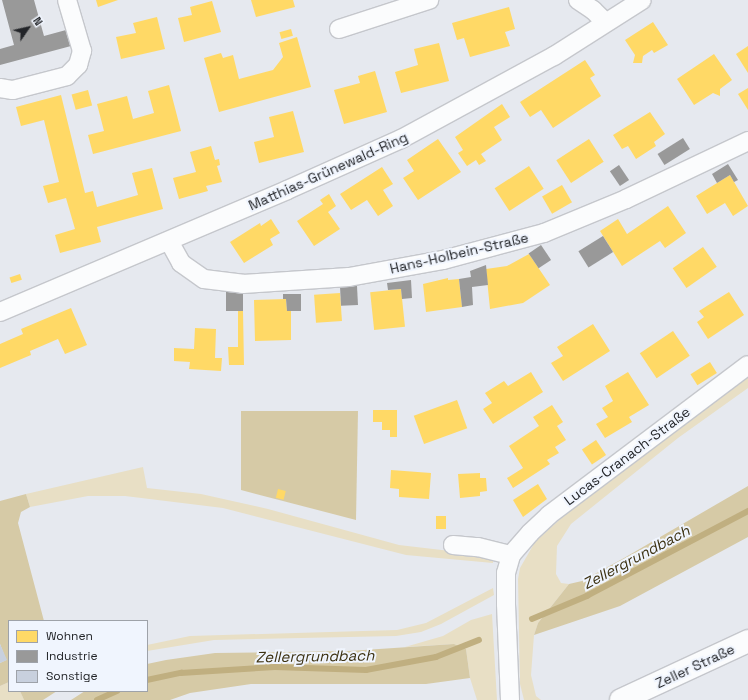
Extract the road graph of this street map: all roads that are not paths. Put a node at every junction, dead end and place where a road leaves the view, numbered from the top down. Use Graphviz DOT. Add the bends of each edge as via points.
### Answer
graph roads {
  1 [pos="68,0"];
  2 [pos="429,0"];
  3 [pos="578,0"];
  4 [pos="642,0"];
  5 [pos="606,23"];
  6 [pos="339,29"];
  7 [pos="0,88"];
  8 [pos="748,141"];
  9 [pos="169,241"];
  10 [pos="0,312"];
  11 [pos="748,365"];
  12 [pos="453,545"];
  13 [pos="511,554"];
  14 [pos="748,642"];
  15 [pos="510,700"];
  16 [pos="621,700"];
  1 -- 7 [label="street" via="82,51 78,64 67,76 13,90"];
  2 -- 6 [label="street"];
  3 -- 5 [label="street"];
  4 -- 5 [label="street, Matthias-Grünewald-Ring"];
  5 -- 9 [label="street, Matthias-Grünewald-Ring" via="554,56 401,139"];
  8 -- 9 [label="street, Hans-Holbein-Straße" via="626,199 544,233 443,260 350,277 243,284 204,279 181,263"];
  9 -- 10 [label="street, Matthias-Grünewald-Ring"];
  11 -- 13 [label="street, Lucas-Cranach-Straße" via="557,509"];
  12 -- 13 [label="street"];
  13 -- 15 [label="street, Lucas-Cranach-Straße" via="506,573"];
  14 -- 16 [label="street, Zeller Straße"];
}
